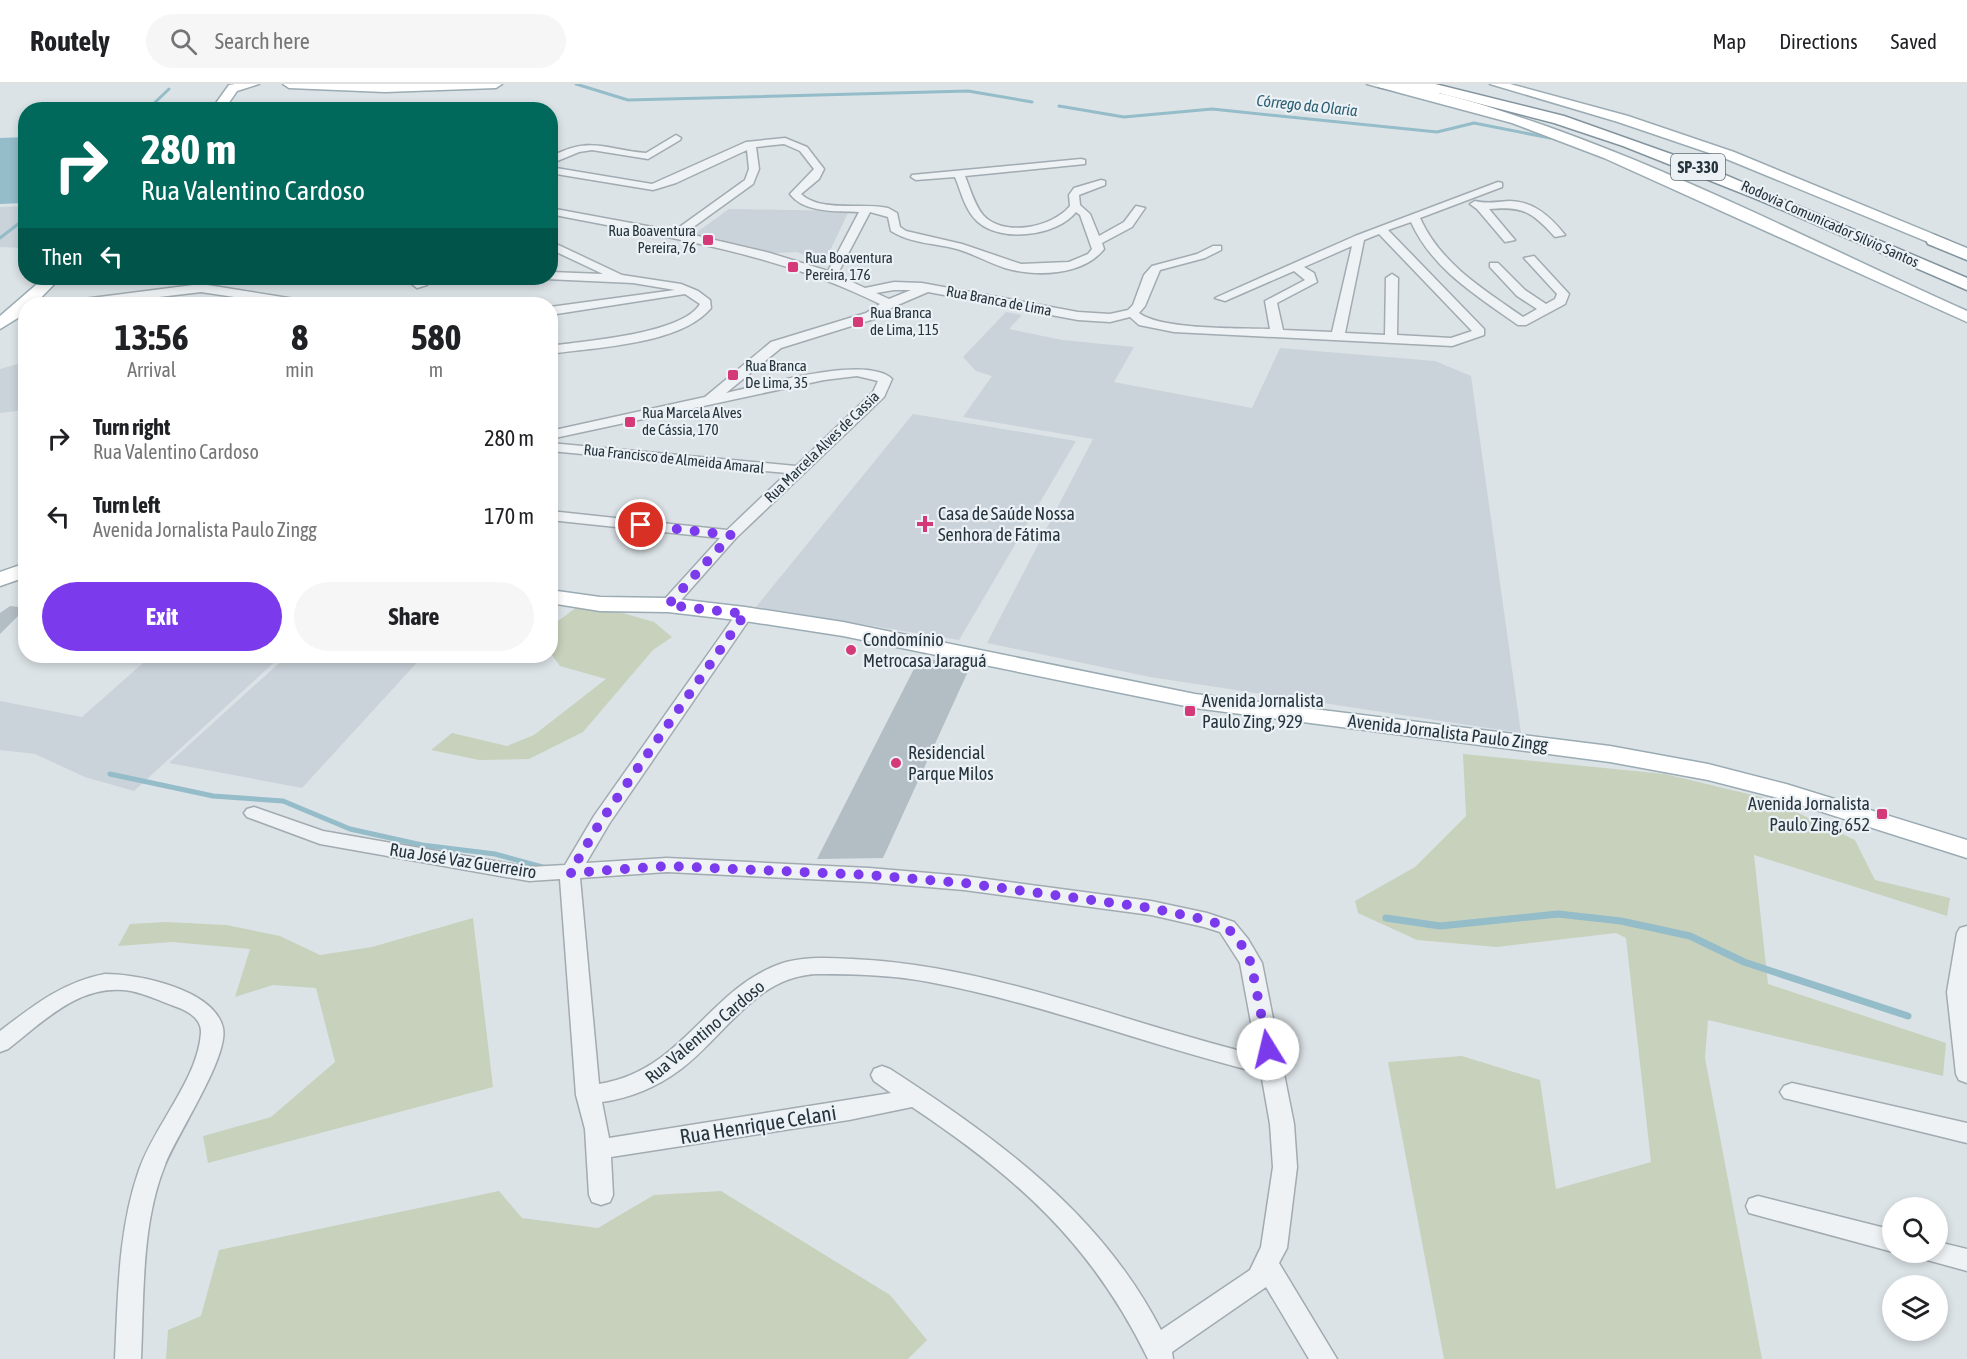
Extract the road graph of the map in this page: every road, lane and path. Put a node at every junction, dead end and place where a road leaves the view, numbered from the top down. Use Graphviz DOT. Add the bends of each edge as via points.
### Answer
graph roads {
  1 [pos="253,84"];
  2 [pos="278,84"];
  3 [pos="289,84"];
  4 [pos="496,84"];
  5 [pos="1373,84"];
  6 [pos="1384,84"];
  7 [pos="1416,84"];
  8 [pos="1440,84"];
  9 [pos="1496,84"];
  10 [pos="295,85"];
  11 [pos="218,86"];
  12 [pos="209,98"];
  13 [pos="223,102"];
  14 [pos="676,138"];
  15 [pos="750,144"];
  16 [pos="558,157"];
  17 [pos="1681,160"];
  18 [pos="1081,162"];
  19 [pos="558,171"];
  20 [pos="959,173"];
  21 [pos="916,177"];
  22 [pos="1101,183"];
  23 [pos="1498,185"];
  24 [pos="1462,199"];
  25 [pos="1075,206"];
  26 [pos="1481,207"];
  27 [pos="867,208"];
  28 [pos="1140,208"];
  29 [pos="558,213"];
  30 [pos="1414,217"];
  31 [pos="1381,229"];
  32 [pos="676,235"];
  33 [pos="1559,235"];
  34 [pos="1359,238"];
  35 [pos="1509,240"];
  36 [pos="1934,240"];
  37 [pos="1095,242"];
  38 [pos="558,248"];
  39 [pos="1217,248"];
  40 [pos="1967,254"];
  41 [pos="1530,258"];
  42 [pos="1494,265"];
  43 [pos="1295,266"];
  44 [pos="558,276"];
  45 [pos="831,276"];
  46 [pos="1967,276"];
  47 [pos="618,277"];
  48 [pos="1392,279"];
  49 [pos="44,285"];
  50 [pos="1967,285"];
  51 [pos="927,288"];
  52 [pos="690,291"];
  53 [pos="866,291"];
  54 [pos="30,297"];
  55 [pos="131,297"];
  56 [pos="257,297"];
  57 [pos="1221,298"];
  58 [pos="18,300"];
  59 [pos="889,304"];
  60 [pos="1545,309"];
  61 [pos="558,310"];
  62 [pos="1132,313"];
  63 [pos="8,316"];
  64 [pos="1967,317"];
  65 [pos="1277,332"];
  66 [pos="1338,335"];
  67 [pos="1391,338"];
  68 [pos="558,349"];
  69 [pos="707,402"];
  70 [pos="558,433"];
  71 [pos="558,448"];
  72 [pos="797,471"];
  73 [pos="558,516"];
  74 [pos="731,535"];
  75 [pos="18,567"];
  76 [pos="0,569"];
  77 [pos="18,570"];
  78 [pos="0,580"];
  79 [pos="558,597"];
  80 [pos="668,605"];
  81 [pos="745,614"];
  82 [pos="254,813"];
  83 [pos="1967,849"];
  84 [pos="570,873"];
  85 [pos="1967,933"];
  86 [pos="0,1042"];
  87 [pos="1271,1067"];
  88 [pos="1967,1074"];
  89 [pos="882,1075"];
  90 [pos="1792,1092"];
  91 [pos="588,1095"];
  92 [pos="916,1097"];
  93 [pos="1967,1133"];
  94 [pos="599,1149"];
  95 [pos="601,1195"];
  96 [pos="1758,1206"];
  97 [pos="1882,1238"];
  98 [pos="1948,1255"];
  99 [pos="1967,1260"];
  100 [pos="1267,1266"];
  101 [pos="1159,1353"];
  102 [pos="128,1359"];
  103 [pos="1324,1359"];
  1 -- 13 [label="main road" via="233,88"];
  2 -- 10 [label="main road"];
  3 -- 10 [label="main road"];
  4 -- 10 [label="main road" via="408,88"];
  5 -- 64 [label="main road" via="1484,111 1571,138"];
  6 -- 17 [label="highway" via="1513,113"];
  7 -- 17 [label="highway, Rodovia Comunicador Silvio Santos / SP-330" via="1552,117"];
  8 -- 46 [label="highway, Rodovia Comunicador Silvio Santos / SP-330" via="1560,113 1657,144"];
  9 -- 36 [label="main road" via="1616,117 1729,155"];
  11 -- 12 [label="main road"];
  14 -- 16 [label="street" via="648,156 586,146"];
  15 -- 19 [label="street" via="653,187"];
  15 -- 27 [label="street" via="786,141 803,147 819,169 795,194 801,202"];
  15 -- 32 [label="street" via="754,176"];
  17 -- 50 [label="highway, Rodovia Comunicador Silvio Santos / SP-330"];
  18 -- 20 [label="street"];
  20 -- 21 [label="street"];
  20 -- 25 [label="street" via="976,213 995,228 1016,230 1055,224"];
  22 -- 25 [label="street" via="1078,190 1074,195"];
  23 -- 24 [label="street"];
  24 -- 26 [label="street"];
  24 -- 30 [label="street"];
  25 -- 37 [label="street" via="1085,214"];
  26 -- 33 [label="street" via="1526,205 1535,209"];
  26 -- 35 [label="street"];
  27 -- 37 [label="street" via="890,212 893,226 905,235 966,248 1022,268 1050,269 1084,262 1098,249"];
  27 -- 45 [label="street"];
  28 -- 37 [label="street" via="1139,214 1125,225"];
  29 -- 32 [label="street"];
  30 -- 31 [label="street"];
  30 -- 60 [label="street" via="1418,230 1445,262 1522,322"];
  31 -- 34 [label="street"];
  31 -- 67 [label="street" via="1480,332 1452,342"];
  32 -- 45 [label="street" via="766,254"];
  34 -- 43 [label="street"];
  34 -- 66 [label="street"];
  36 -- 40 [label="highway"];
  38 -- 47 [label="street"];
  39 -- 62 [label="street" via="1153,271 1139,306"];
  41 -- 60 [label="street" via="1563,294 1561,301"];
  42 -- 60 [label="street" via="1521,293"];
  43 -- 57 [label="street"];
  43 -- 65 [label="street" via="1310,276 1311,282 1271,301"];
  44 -- 47 [label="street"];
  45 -- 53 [label="street"];
  47 -- 52 [label="street"];
  48 -- 67 [label="street"];
  49 -- 54 [label="main road"];
  51 -- 53 [label="street" via="894,286"];
  51 -- 59 [label="street, Rua Branca de Lima"];
  51 -- 62 [label="street, Rua Branca de Lima" via="1097,318"];
  52 -- 61 [label="street"];
  52 -- 68 [label="street" via="705,303 697,317 642,334"];
  53 -- 59 [label="street"];
  55 -- 56 [label="street" via="201,288"];
  58 -- 63 [label="main road"];
  59 -- 69 [label="street, Rua Branca de Lima" via="870,316 776,345"];
  62 -- 65 [label="street" via="1143,322 1174,328"];
  65 -- 66 [label="street"];
  66 -- 67 [label="street"];
  69 -- 70 [label="street, Rua Marcela Alves de Cassia"];
  69 -- 72 [label="street, Rua Marcela Alves de Cassia" via="846,372 885,379 879,394"];
  71 -- 72 [label="street, Rua Francisco de Almeida Amaral"];
  72 -- 74 [label="street, Rua Marcela Alves de Cassia"];
  73 -- 74 [label="street"];
  74 -- 80 [label="street, Rua Marcela Alves de Cassia"];
  75 -- 76 [label="main road"];
  77 -- 78 [label="main road"];
  79 -- 80 [label="main road, Avenida Jornalista Paulo Zingg" via="600,604"];
  80 -- 81 [label="main road, Avenida Jornalista Paulo Zingg"];
  81 -- 83 [label="main road, Avenida Jornalista Paulo Zingg" via="855,632 1204,703 1610,754 1708,772 1786,792"];
  81 -- 84 [label="street" via="601,821"];
  82 -- 84 [label="street, Rua José Vaz Guerreiro" via="320,837 491,868"];
  84 -- 87 [label="street, Rua José Vaz Guerreiro" via="667,866 869,875 964,883 1151,908 1207,920 1227,927 1251,963"];
  84 -- 91 [label="street"];
  85 -- 88 [label="street" via="1958,992"];
  86 -- 102 [label="street" via="67,993 104,981 125,982 188,1002 208,1017 212,1032 207,1053 151,1170 133,1261"];
  87 -- 91 [label="street, Rua Valentino Cardoso" via="1179,1044 984,984 914,969 810,966 789,969 749,991 657,1076 636,1088"];
  87 -- 100 [label="street, Rua José Vaz Guerreiro" via="1285,1167 1274,1248"];
  89 -- 92 [label="street"];
  90 -- 93 [label="street"];
  91 -- 94 [label="street"];
  92 -- 94 [label="street, Rua Henrique Celani" via="827,1115"];
  92 -- 101 [label="street" via="1018,1171 1065,1214 1102,1254 1126,1289"];
  94 -- 95 [label="street"];
  96 -- 97 [label="street"];
  98 -- 99 [label="street"];
  100 -- 101 [label="street, Rua José Vaz Guerreiro" via="1259,1278"];
  100 -- 103 [label="street"];
}
